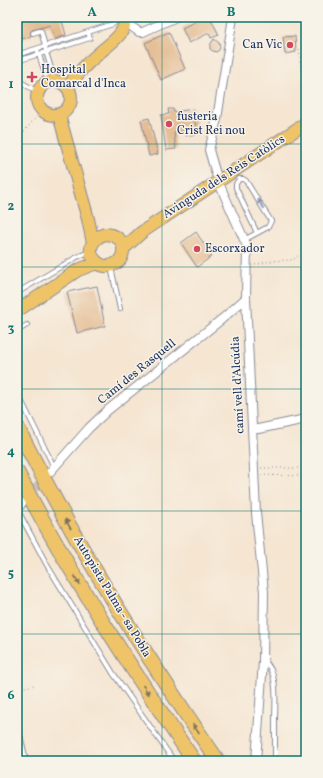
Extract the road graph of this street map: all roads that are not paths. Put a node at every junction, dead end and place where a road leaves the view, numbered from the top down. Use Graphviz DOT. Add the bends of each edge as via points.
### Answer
graph roads {
  1 [pos="114,17"];
  2 [pos="125,17"];
  3 [pos="176,17"];
  4 [pos="233,17"];
  5 [pos="132,22"];
  6 [pos="88,32"];
  7 [pos="33,33"];
  8 [pos="17,44"];
  9 [pos="110,45"];
  10 [pos="45,46"];
  11 [pos="37,49"];
  12 [pos="46,52"];
  13 [pos="39,54"];
  14 [pos="18,55"];
  15 [pos="17,61"];
  16 [pos="17,80"];
  17 [pos="52,81"];
  18 [pos="68,87"];
  19 [pos="38,92"];
  20 [pos="59,115"];
  21 [pos="306,123"];
  22 [pos="218,181"];
  23 [pos="88,220"];
  24 [pos="257,233"];
  25 [pos="105,234"];
  26 [pos="244,240"];
  27 [pos="121,244"];
  28 [pos="93,253"];
  29 [pos="111,266"];
  30 [pos="20,292"];
  31 [pos="246,298"];
  32 [pos="120,309"];
  33 [pos="17,311"];
  34 [pos="27,325"];
  35 [pos="17,331"];
  36 [pos="17,392"];
  37 [pos="306,419"];
  38 [pos="17,427"];
  39 [pos="252,429"];
  40 [pos="52,470"];
  41 [pos="17,472"];
  42 [pos="18,507"];
  43 [pos="263,661"];
  44 [pos="17,731"];
  45 [pos="24,761"];
  46 [pos="174,761"];
  47 [pos="194,761"];
  48 [pos="218,761"];
  49 [pos="256,761"];
  50 [pos="275,761"];
  1 -- 6 [label="lane" via="113,24"];
  2 -- 9 [label="main road" via="121,34"];
  3 -- 5 [label="street" via="143,32 139,32"];
  4 -- 22 [label="street, camí vell d'Alcúdia" via="209,150"];
  5 -- 9 [label="main road" via="130,32 119,42"];
  6 -- 10 [label="lane"];
  6 -- 12 [label="lane" via="90,38"];
  7 -- 10 [label="lane" via="41,32"];
  8 -- 14 [label="lane"];
  9 -- 18 [label="main road" via="75,76"];
  10 -- 11 [label="lane"];
  10 -- 12 [label="lane"];
  11 -- 13 [label="lane"];
  11 -- 14 [label="lane"];
  12 -- 13 [label="lane"];
  12 -- 17 [label="lane"];
  13 -- 15 [label="lane"];
  13 -- 17 [label="lane"];
  16 -- 19 [label="lane"];
  17 -- 18 [label="main road" via="60,81"];
  17 -- 19 [label="main road" via="43,84"];
  18 -- 20 [label="main road" via="71,103"];
  19 -- 20 [label="main road" via="38,105 42,110 50,115"];
  20 -- 23 [label="main road"];
  21 -- 22 [label="main road, Avinguda dels Reis Catòlics"];
  22 -- 26 [label="street, camí vell d'Alcúdia"];
  22 -- 27 [label="main road, Avinguda dels Reis Catòlics"];
  23 -- 25 [label="main road"];
  23 -- 28 [label="main road"];
  24 -- 24 [label="lane, one-way" via="268,227 271,221 246,181 239,179 236,188"];
  24 -- 26 [label="lane"];
  25 -- 27 [label="main road" via="115,236"];
  25 -- 28 [label="main road" via="96,238"];
  26 -- 31 [label="street, camí vell d'Alcúdia" via="247,246"];
  27 -- 29 [label="main road" via="123,255"];
  28 -- 29 [label="main road" via="101,265"];
  28 -- 30 [label="lane" via="77,257"];
  28 -- 33 [label="main road" via="78,270"];
  29 -- 32 [label="lane"];
  31 -- 39 [label="street, camí vell d'Alcúdia"];
  31 -- 40 [label="street, Camí des Rasquell" via="108,410"];
  34 -- 35 [label="lane"];
  36 -- 40 [label="lane"];
  37 -- 39 [label="street"];
  48 -- 38 [label="highway, Autopista Palma - sa Pobla, one-way" via="101,581"];
  39 -- 43 [label="street, camí vell d'Alcúdia" via="256,513 264,592"];
  41 -- 47 [label="highway, Autopista Palma - sa Pobla, one-way" via="88,600"];
  42 -- 46 [label="lane" via="47,565 109,666"];
  43 -- 49 [label="street, camí vell d'Alcúdia"];
  43 -- 50 [label="lane" via="273,675"];
  44 -- 45 [label="street"];
}
